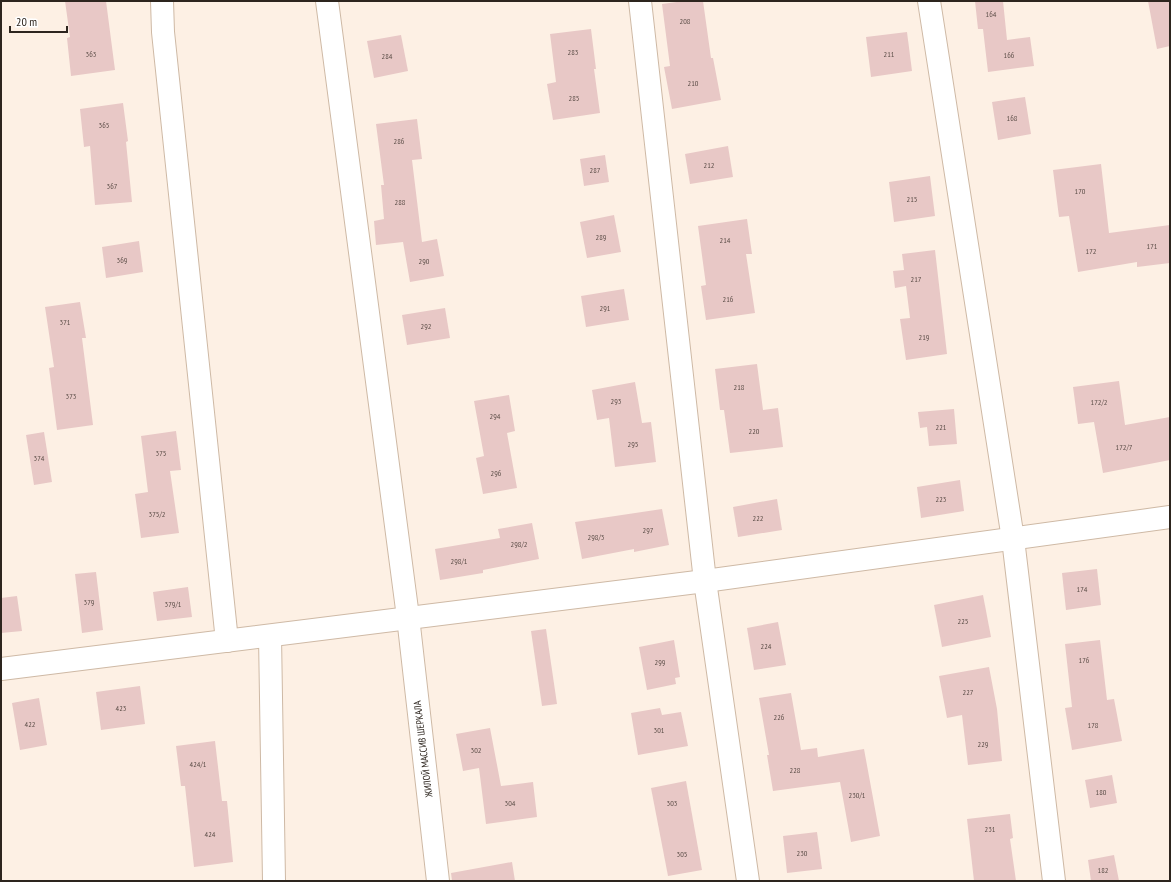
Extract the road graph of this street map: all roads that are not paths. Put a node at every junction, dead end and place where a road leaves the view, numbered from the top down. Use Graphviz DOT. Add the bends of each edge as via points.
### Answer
graph roads {
  1 [pos="162,1"];
  2 [pos="327,1"];
  3 [pos="640,1"];
  4 [pos="929,1"];
  5 [pos="1170,518"];
  6 [pos="1013,539"];
  7 [pos="706,581"];
  8 [pos="408,617"];
  9 [pos="270,636"];
  10 [pos="227,641"];
  11 [pos="1,670"];
  12 [pos="274,881"];
  13 [pos="438,881"];
  14 [pos="748,881"];
  15 [pos="1054,881"];
  1 -- 10 [label="street" via="163,32"];
  2 -- 8 [label="street, ЖИЛОЙ МАССИВ ШЕРКАЛА"];
  3 -- 7 [label="street"];
  4 -- 6 [label="street"];
  5 -- 6 [label="street"];
  6 -- 7 [label="street"];
  6 -- 15 [label="street"];
  7 -- 8 [label="street"];
  7 -- 14 [label="street"];
  8 -- 9 [label="street"];
  8 -- 13 [label="street, ЖИЛОЙ МАССИВ ШЕРКАЛА"];
  9 -- 10 [label="street"];
  9 -- 12 [label="street"];
  10 -- 11 [label="street"];
}
